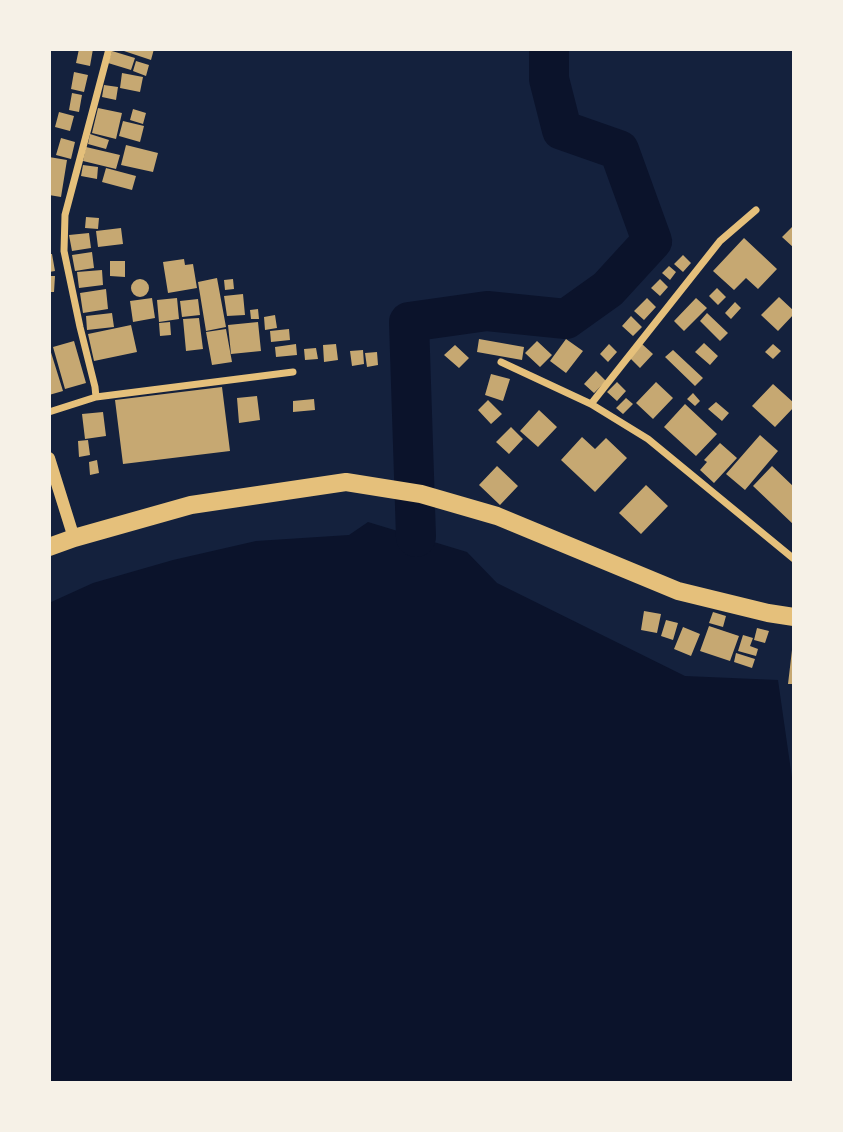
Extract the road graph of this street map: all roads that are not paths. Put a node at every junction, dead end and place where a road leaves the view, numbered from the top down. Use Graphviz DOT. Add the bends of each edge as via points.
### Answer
graph roads {
  1 [pos="108,49"];
  2 [pos="756,210"];
  3 [pos="501,362"];
  4 [pos="293,372"];
  5 [pos="96,397"];
  6 [pos="591,404"];
  7 [pos="49,412"];
  8 [pos="49,458"];
  9 [pos="74,538"];
  10 [pos="49,547"];
  11 [pos="794,559"];
  12 [pos="794,617"];
  1 -- 5 [label="street" via="65,215 64,251"];
  2 -- 6 [label="street" via="720,242"];
  3 -- 6 [label="street"];
  4 -- 5 [label="street"];
  5 -- 7 [label="street"];
  6 -- 11 [label="street" via="648,439"];
  8 -- 9 [label="street"];
  9 -- 10 [label="main road"];
  9 -- 12 [label="main road" via="191,505 346,482 421,494 497,516 678,591"];
}
